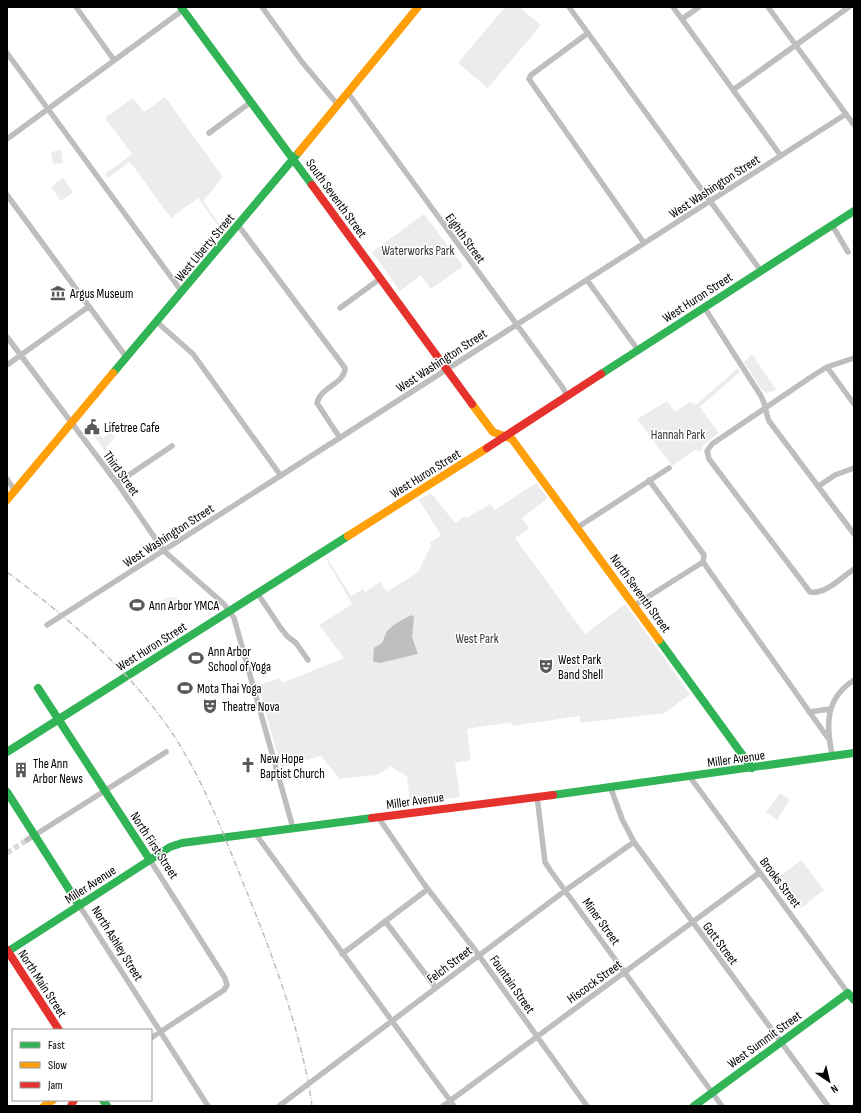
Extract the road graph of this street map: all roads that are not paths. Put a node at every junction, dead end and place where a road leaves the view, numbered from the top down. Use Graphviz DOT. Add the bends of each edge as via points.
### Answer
graph roads {
  1 [pos="76,7"];
  2 [pos="262,7"];
  3 [pos="418,7"];
  4 [pos="569,7"];
  5 [pos="673,7"];
  6 [pos="699,7"];
  7 [pos="768,7"];
  8 [pos="849,7"];
  9 [pos="182,9"];
  10 [pos="682,19"];
  11 [pos="588,33"];
  12 [pos="796,44"];
  13 [pos="7,53"];
  14 [pos="114,60"];
  15 [pos="733,90"];
  16 [pos="348,93"];
  17 [pos="251,102"];
  18 [pos="338,105"];
  19 [pos="47,109"];
  20 [pos="846,114"];
  21 [pos="854,125"];
  22 [pos="208,133"];
  23 [pos="7,139"];
  24 [pos="781,156"];
  25 [pos="294,159"];
  26 [pos="7,195"];
  27 [pos="710,201"];
  28 [pos="854,211"];
  29 [pos="238,225"];
  30 [pos="832,225"];
  31 [pos="644,243"];
  32 [pos="848,252"];
  33 [pos="761,271"];
  34 [pos="381,278"];
  35 [pos="587,280"];
  36 [pos="182,292"];
  37 [pos="88,307"];
  38 [pos="704,307"];
  39 [pos="340,308"];
  40 [pos="157,322"];
  41 [pos="516,326"];
  42 [pos="7,337"];
  43 [pos="638,350"];
  44 [pos="20,355"];
  45 [pos="127,358"];
  46 [pos="854,358"];
  47 [pos="7,365"];
  48 [pos="828,367"];
  49 [pos="447,370"];
  50 [pos="566,396"];
  51 [pos="854,404"];
  52 [pos="767,406"];
  53 [pos="72,424"];
  54 [pos="504,437"];
  55 [pos="340,438"];
  56 [pos="172,446"];
  57 [pos="669,468"];
  58 [pos="854,468"];
  59 [pos="281,476"];
  60 [pos="7,479"];
  61 [pos="650,480"];
  62 [pos="117,483"];
  63 [pos="818,486"];
  64 [pos="15,491"];
  65 [pos="7,500"];
  66 [pos="578,527"];
  67 [pos="854,534"];
  68 [pos="164,550"];
  69 [pos="703,562"];
  70 [pos="854,569"];
  71 [pos="258,594"];
  72 [pos="635,605"];
  73 [pos="230,612"];
  74 [pos="47,625"];
  75 [pos="308,660"];
  76 [pos="854,680"];
  77 [pos="38,688"];
  78 [pos="830,709"];
  79 [pos="809,712"];
  80 [pos="58,718"];
  81 [pos="828,738"];
  82 [pos="7,752"];
  83 [pos="166,752"];
  84 [pos="854,753"];
  85 [pos="832,755"];
  86 [pos="752,768"];
  87 [pos="690,777"];
  88 [pos="610,786"];
  89 [pos="105,790"];
  90 [pos="7,792"];
  91 [pos="537,796"];
  92 [pos="378,817"];
  93 [pos="293,828"];
  94 [pos="255,833"];
  95 [pos="35,834"];
  96 [pos="27,840"];
  97 [pos="634,842"];
  98 [pos="150,860"];
  99 [pos="759,873"];
  100 [pos="428,889"];
  101 [pos="566,890"];
  102 [pos="79,905"];
  103 [pos="386,921"];
  104 [pos="691,922"];
  105 [pos="7,951"];
  106 [pos="342,954"];
  107 [pos="479,955"];
  108 [pos="626,972"];
  109 [pos="436,988"];
  110 [pos="848,993"];
  111 [pos="854,1000"];
  112 [pos="392,1021"];
  113 [pos="58,1029"];
  114 [pos="160,1032"];
  115 [pos="536,1036"];
  116 [pos="152,1037"];
  117 [pos="781,1042"];
  118 [pos="712,1093"];
  119 [pos="450,1100"];
  120 [pos="208,1106"];
  121 [pos="279,1106"];
  122 [pos="443,1106"];
  123 [pos="454,1106"];
  124 [pos="587,1106"];
  125 [pos="694,1106"];
  126 [pos="722,1106"];
  127 [pos="828,1106"];
  1 -- 14 [label="street"];
  2 -- 18 [label="street"];
  3 -- 16 [label="main road, West Liberty Street"];
  4 -- 11 [label="street"];
  5 -- 10 [label="street"];
  6 -- 10 [label="street"];
  7 -- 12 [label="street"];
  8 -- 12 [label="street"];
  9 -- 14 [label="street"];
  9 -- 17 [label="main road, South Seventh Street"];
  10 -- 15 [label="street"];
  11 -- 27 [label="street"];
  11 -- 31 [label="street" via="529,79"];
  12 -- 15 [label="street"];
  12 -- 20 [label="street"];
  13 -- 19 [label="street"];
  14 -- 19 [label="street"];
  15 -- 24 [label="street"];
  16 -- 18 [label="main road, West Liberty Street"];
  16 -- 41 [label="street, Eighth Street"];
  17 -- 22 [label="street"];
  17 -- 25 [label="main road, South Seventh Street"];
  18 -- 25 [label="main road, West Liberty Street"];
  19 -- 23 [label="street"];
  19 -- 36 [label="street"];
  20 -- 21 [label="street"];
  20 -- 24 [label="street, West Washington Street"];
  24 -- 27 [label="street, West Washington Street"];
  25 -- 29 [label="main road, West Liberty Street"];
  25 -- 34 [label="main road, South Seventh Street"];
  26 -- 37 [label="street"];
  27 -- 31 [label="street, West Washington Street"];
  27 -- 33 [label="street"];
  28 -- 30 [label="main road, West Huron Street"];
  29 -- 36 [label="main road, West Liberty Street"];
  29 -- 55 [label="street" via="345,368 342,377 321,394 317,402"];
  30 -- 32 [label="street"];
  30 -- 33 [label="main road, West Huron Street"];
  31 -- 35 [label="street, West Washington Street"];
  33 -- 38 [label="main road, West Huron Street"];
  34 -- 39 [label="street"];
  34 -- 49 [label="main road, South Seventh Street"];
  35 -- 41 [label="street, West Washington Street"];
  35 -- 43 [label="street"];
  36 -- 40 [label="main road, West Liberty Street"];
  37 -- 44 [label="street"];
  37 -- 45 [label="street"];
  38 -- 43 [label="main road, West Huron Street"];
  38 -- 52 [label="street"];
  40 -- 45 [label="main road, West Liberty Street"];
  40 -- 59 [label="street" via="193,354"];
  41 -- 49 [label="street, West Washington Street"];
  41 -- 50 [label="street, Eighth Street" via="563,388"];
  42 -- 44 [label="street, Third Street"];
  43 -- 50 [label="main road, West Huron Street"];
  44 -- 47 [label="street"];
  44 -- 53 [label="street, Third Street"];
  45 -- 53 [label="main road, West Liberty Street"];
  46 -- 48 [label="street"];
  48 -- 51 [label="street"];
  48 -- 52 [label="street"];
  49 -- 54 [label="main road, South Seventh Street" via="493,432"];
  49 -- 55 [label="street, West Washington Street"];
  50 -- 54 [label="main road, West Huron Street"];
  52 -- 63 [label="street" via="766,415 769,421"];
  52 -- 70 [label="street" via="712,444 707,451 708,459 810,592 824,590"];
  53 -- 62 [label="street, Third Street"];
  53 -- 64 [label="main road, West Liberty Street"];
  54 -- 66 [label="main road, North Seventh Street" via="512,439"];
  54 -- 71 [label="main road, West Huron Street"];
  55 -- 59 [label="street, West Washington Street"];
  56 -- 62 [label="street"];
  57 -- 61 [label="street"];
  58 -- 63 [label="street" via="835,475"];
  59 -- 68 [label="street, West Washington Street"];
  60 -- 64 [label="street"];
  61 -- 66 [label="street"];
  61 -- 69 [label="street" via="704,554"];
  62 -- 68 [label="street, Third Street"];
  63 -- 67 [label="street"];
  64 -- 65 [label="main road, West Liberty Street"];
  66 -- 72 [label="main road, North Seventh Street"];
  68 -- 73 [label="street, Third Street"];
  68 -- 74 [label="street, West Washington Street"];
  69 -- 72 [label="street"];
  69 -- 79 [label="street"];
  71 -- 73 [label="main road, West Huron Street"];
  71 -- 75 [label="street" via="287,636 296,643"];
  72 -- 86 [label="main road, North Seventh Street"];
  73 -- 80 [label="main road, West Huron Street"];
  73 -- 93 [label="street, Third Street" via="236,623"];
  76 -- 78 [label="street" via="839,692"];
  77 -- 80 [label="main road, North First Street"];
  78 -- 79 [label="street"];
  78 -- 81 [label="street"];
  79 -- 81 [label="street"];
  80 -- 82 [label="main road, West Huron Street"];
  80 -- 89 [label="main road, North First Street"];
  81 -- 85 [label="street"];
  83 -- 89 [label="street"];
  84 -- 85 [label="main road, Miller Avenue"];
  85 -- 86 [label="main road, Miller Avenue"];
  86 -- 87 [label="main road, Miller Avenue"];
  87 -- 88 [label="main road, Miller Avenue"];
  87 -- 99 [label="street, Brooks Street"];
  88 -- 91 [label="main road, Miller Avenue"];
  88 -- 97 [label="street, Gott Street"];
  89 -- 95 [label="street"];
  89 -- 98 [label="main road, North First Street"];
  90 -- 95 [label="main road, North Ashley Street"];
  91 -- 92 [label="main road, Miller Avenue"];
  91 -- 101 [label="street, Miner Street" via="545,862"];
  92 -- 93 [label="main road, Miller Avenue"];
  92 -- 100 [label="street, Fountain Street"];
  93 -- 94 [label="main road, Miller Avenue"];
  94 -- 98 [label="main road, Miller Avenue" via="182,843 170,847"];
  94 -- 106 [label="street"];
  95 -- 96 [label="street"];
  95 -- 102 [label="main road, North Ashley Street"];
  97 -- 101 [label="street, Felch Street"];
  97 -- 104 [label="street, Gott Street"];
  98 -- 102 [label="main road, Miller Avenue"];
  98 -- 114 [label="street, North First Street" via="225,978 227,987"];
  99 -- 104 [label="street, Hiscock Street"];
  99 -- 110 [label="street, Brooks Street"];
  100 -- 103 [label="street"];
  100 -- 107 [label="street, Fountain Street"];
  101 -- 107 [label="street, Felch Street"];
  101 -- 108 [label="street, Miner Street"];
  102 -- 105 [label="main road, Miller Avenue"];
  102 -- 114 [label="street, North Ashley Street"];
  103 -- 106 [label="street"];
  103 -- 109 [label="street"];
  104 -- 108 [label="street, Hiscock Street"];
  104 -- 117 [label="street, Gott Street"];
  105 -- 113 [label="main road, North Main Street"];
  106 -- 112 [label="street"];
  107 -- 109 [label="street, Felch Street"];
  107 -- 115 [label="street, Fountain Street"];
  108 -- 115 [label="street, Hiscock Street"];
  108 -- 118 [label="street, Miner Street"];
  109 -- 112 [label="street, Felch Street"];
  110 -- 111 [label="main road, Brooks Street"];
  110 -- 117 [label="main road, West Summit Street"];
  112 -- 119 [label="street"];
  112 -- 121 [label="street, Felch Street"];
  114 -- 116 [label="street"];
  114 -- 120 [label="street, North Ashley Street"];
  115 -- 119 [label="street, Hiscock Street"];
  115 -- 124 [label="street, Fountain Street"];
  117 -- 118 [label="main road, West Summit Street"];
  117 -- 127 [label="street, Gott Street"];
  118 -- 125 [label="main road, West Summit Street"];
  118 -- 126 [label="street, Miner Street"];
  119 -- 122 [label="street, Hiscock Street"];
  119 -- 123 [label="street"];
}
